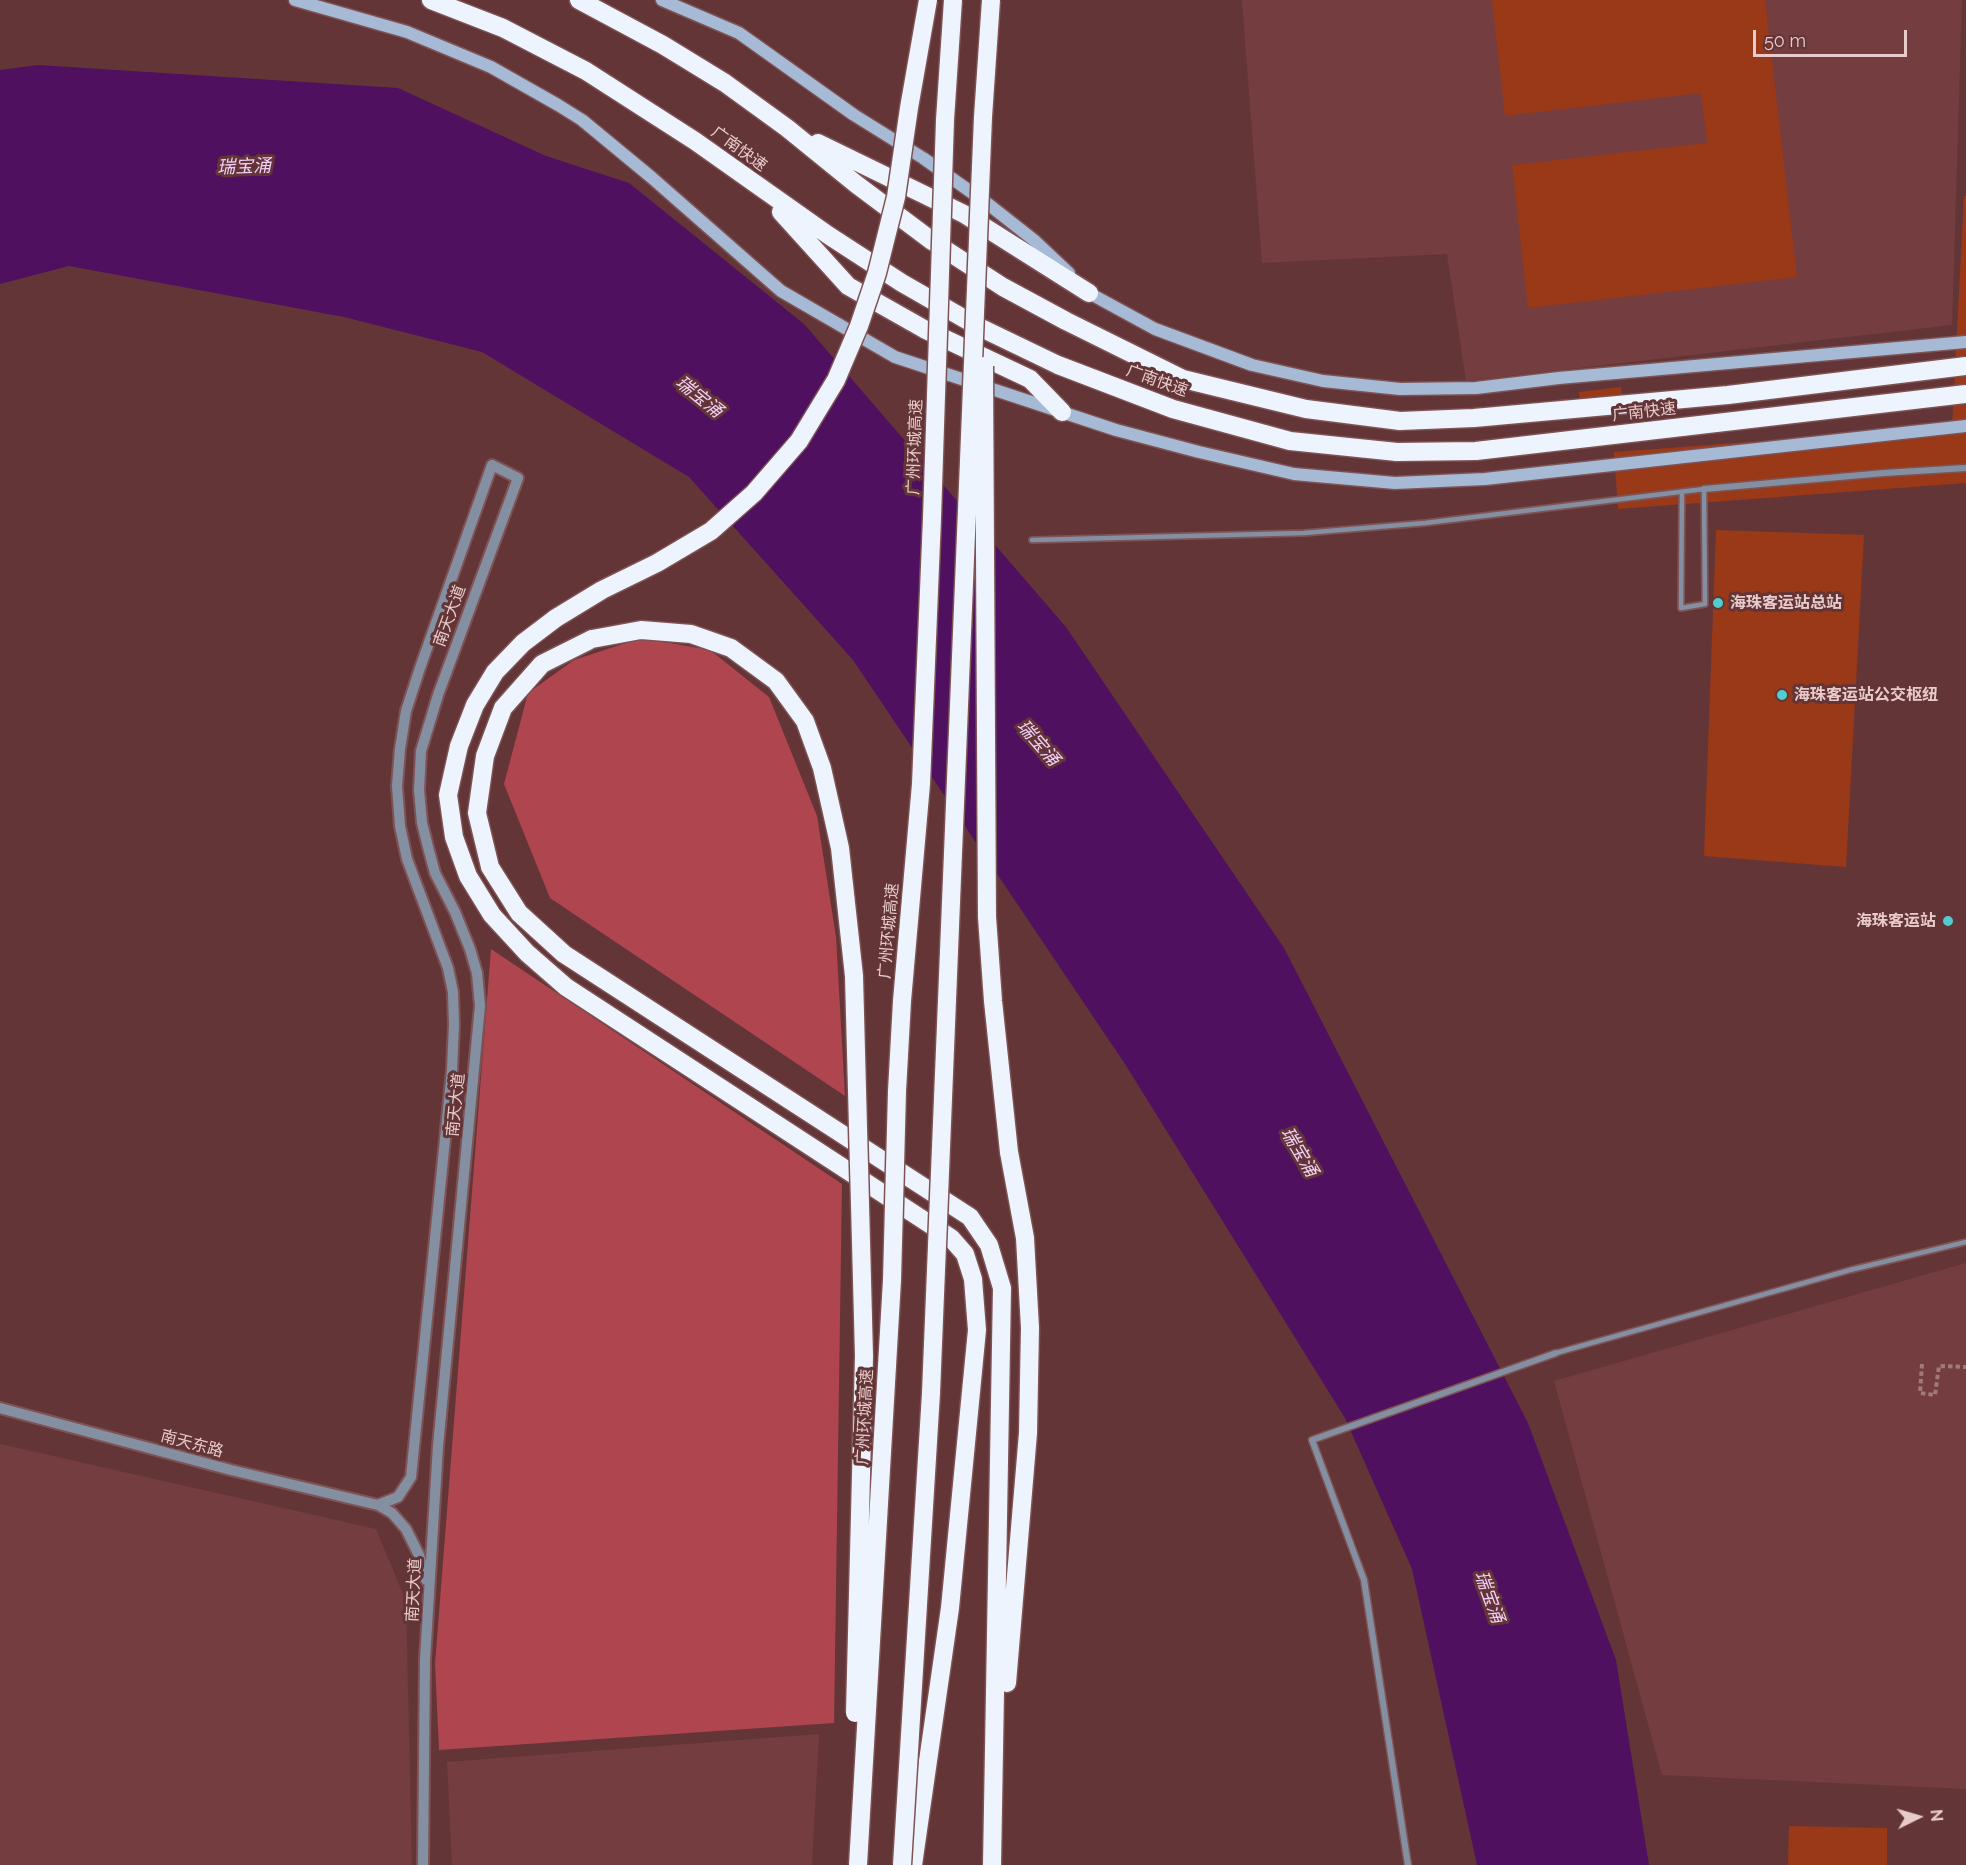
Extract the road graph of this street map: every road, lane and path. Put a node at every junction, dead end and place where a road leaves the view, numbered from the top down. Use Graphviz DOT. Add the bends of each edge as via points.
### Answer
graph roads {
  1 [pos="296,0"];
  2 [pos="431,0"];
  3 [pos="579,0"];
  4 [pos="662,0"];
  5 [pos="928,0"];
  6 [pos="953,0"];
  7 [pos="991,0"];
  8 [pos="983,117"];
  9 [pos="787,128"];
  10 [pos="759,188"];
  11 [pos="1089,293"];
  12 [pos="1966,342"];
  13 [pos="1966,366"];
  14 [pos="1966,394"];
  15 [pos="1062,412"];
  16 [pos="1966,426"];
  17 [pos="1966,468"];
  18 [pos="1704,489"];
  19 [pos="1682,492"];
  20 [pos="1032,540"];
  21 [pos="1966,1242"];
  22 [pos="1556,1353"];
  23 [pos="1922,1365"];
  24 [pos="1966,1367"];
  25 [pos="0,1408"];
  26 [pos="378,1505"];
  27 [pos="429,1589"];
  28 [pos="992,1856"];
  29 [pos="423,1865"];
  30 [pos="852,1865"];
  31 [pos="858,1865"];
  32 [pos="902,1865"];
  33 [pos="913,1865"];
  34 [pos="1408,1865"];
  1 -- 15 [label="main road" via="407,32 492,67 582,120 781,291 895,357"];
  2 -- 10 [label="highway, 广南快速" via="503,28 586,71 695,141"];
  3 -- 9 [label="highway, 广南快速" via="725,83"];
  4 -- 11 [label="main road" via="739,33 854,115 923,158 1035,241"];
  5 -- 33 [label="highway, bridge" via="896,197 874,284 837,380 799,441 754,493 711,531 556,618 495,672 459,746 448,795 454,837 468,876 492,915 526,953 567,987 951,1238 965,1254 973,1279 977,1330 951,1597"];
  6 -- 31 [label="highway, 广州环城高速, bridge" via="945,120 921,784 902,1001 892,1280"];
  7 -- 8 [label="highway, bridge"];
  8 -- 28 [label="highway, bridge" via="987,916 1009,1152 1025,1238 1030,1328 1028,1433"];
  8 -- 32 [label="highway, bridge" via="931,1393"];
  9 -- 11 [label="highway" via="964,214"];
  9 -- 13 [label="highway, 广南快速, bridge" via="932,241 1003,287 1183,378 1306,410 1400,421 1474,418 1728,395"];
  10 -- 14 [label="highway, 广南快速, bridge" via="902,283 977,326 1058,365 1173,409 1290,441 1397,452 1476,451"];
  10 -- 15 [label="highway" via="848,286 924,329 1030,379"];
  11 -- 12 [label="main road" via="1155,329 1252,365 1323,381 1400,389 1476,388"];
  15 -- 16 [label="main road" via="1116,430 1294,474 1395,483 1485,479"];
  17 -- 18 [label="street"];
  18 -- 19 [label="lane"];
  18 -- 19 [label="lane" via="1705,604 1682,608"];
  19 -- 20 [label="lane" via="1425,523 1304,533"];
  21 -- 22 [label="lane" via="1850,1270"];
  22 -- 34 [label="street" via="1312,1440 1364,1581"];
  23 -- 24 [label="path, bridge" via="1920,1392 1935,1395 1939,1366"];
  25 -- 26 [label="street, 南天东路"];
  26 -- 27 [label="street" via="392,1513 405,1529 419,1555"];
  26 -- 27 [label="street, 南天大道" via="398,1497 411,1477 454,1025 448,968 407,859 400,826 400,749 416,679 492,465 518,478 421,751 422,823 435,873 470,949 480,1006 438,1446"];
  27 -- 29 [label="street, 南天大道"];
  28 -- 30 [label="highway, bridge" via="1002,1288 989,1245 970,1217 564,954 513,904 490,867 477,813 485,756 503,708 542,664 591,639 641,630 691,634 731,648 776,681 805,721 822,768 840,848 854,976 864,1356"];
}
